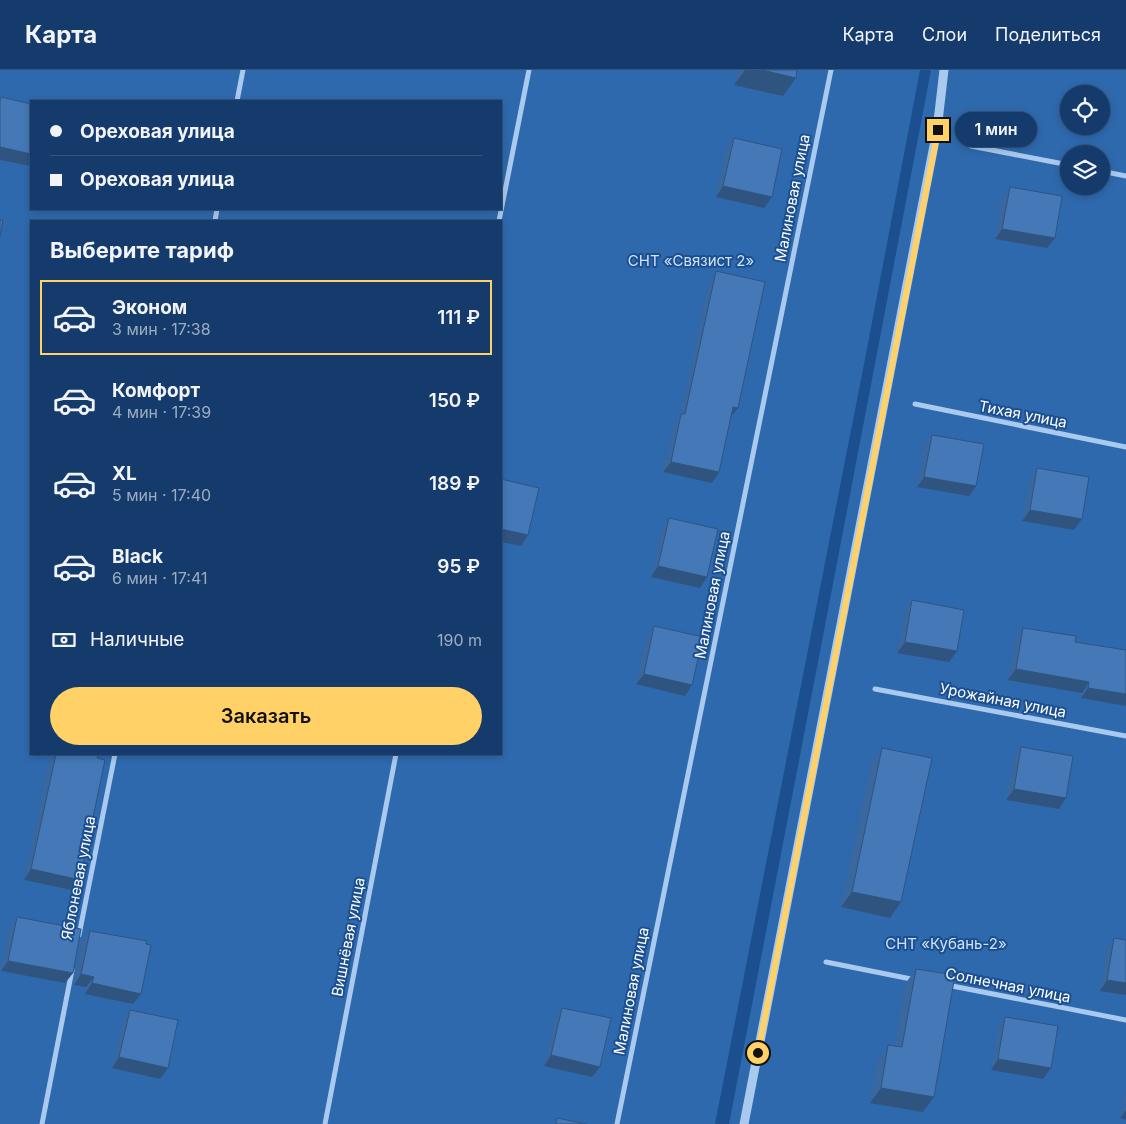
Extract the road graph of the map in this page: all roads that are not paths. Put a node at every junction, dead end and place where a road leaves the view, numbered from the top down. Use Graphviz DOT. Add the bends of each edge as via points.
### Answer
graph roads {
  1 [pos="243,70"];
  2 [pos="529,70"];
  3 [pos="831,70"];
  4 [pos="944,70"];
  5 [pos="237,100"];
  6 [pos="971,146"];
  7 [pos="1060,163"];
  8 [pos="1110,173"];
  9 [pos="1126,176"];
  10 [pos="502,206"];
  11 [pos="915,404"];
  12 [pos="1126,447"];
  13 [pos="875,689"];
  14 [pos="1126,736"];
  15 [pos="115,755"];
  16 [pos="396,755"];
  17 [pos="78,939"];
  18 [pos="826,962"];
  19 [pos="72,968"];
  20 [pos="923,981"];
  21 [pos="942,985"];
  22 [pos="1126,1020"];
  23 [pos="42,1124"];
  24 [pos="325,1124"];
  25 [pos="617,1124"];
  26 [pos="744,1124"];
  1 -- 5 [label="street"];
  2 -- 10 [label="street"];
  3 -- 25 [label="street, Малиновая улица"];
  4 -- 26 [label="street" via="938,130"];
  6 -- 7 [label="street"];
  8 -- 9 [label="street"];
  11 -- 12 [label="street, Тихая улица"];
  13 -- 14 [label="street, Урожайная улица"];
  15 -- 17 [label="street, Яблоневая улица"];
  16 -- 24 [label="street, Вишнёвая улица"];
  18 -- 20 [label="street, Солнечная улица"];
  19 -- 23 [label="street"];
  21 -- 22 [label="street, Солнечная улица"];
}
